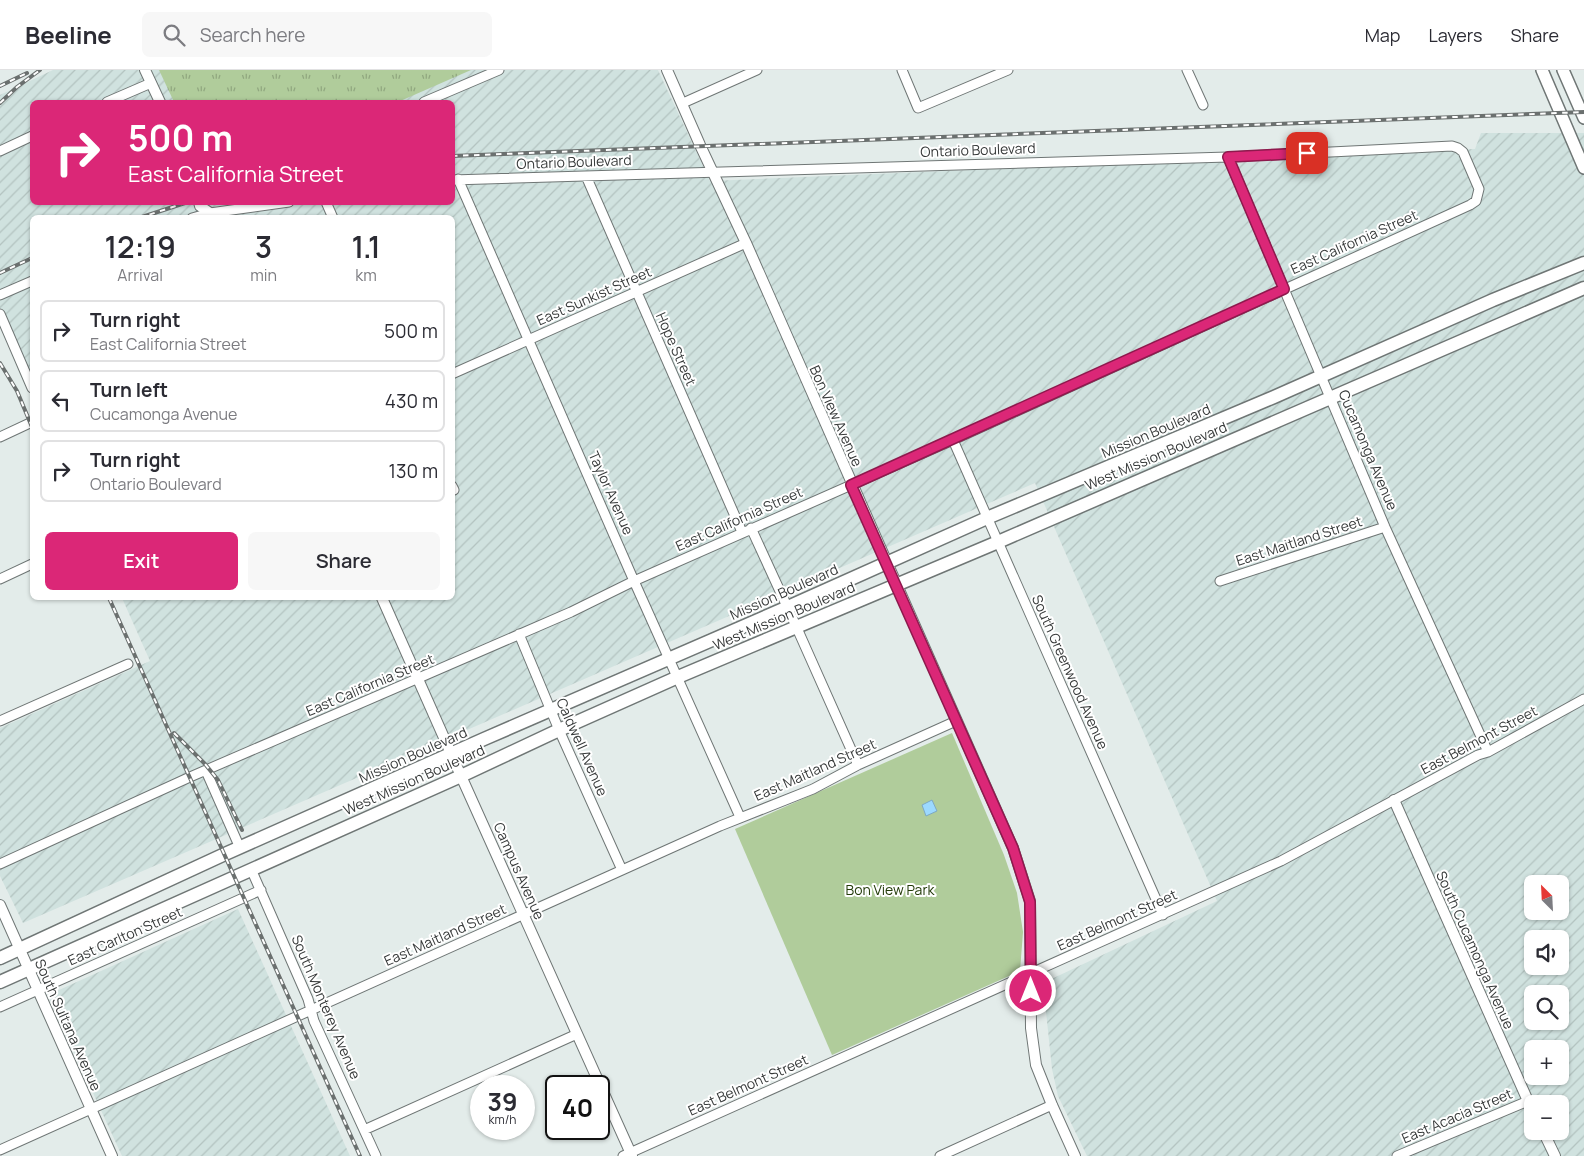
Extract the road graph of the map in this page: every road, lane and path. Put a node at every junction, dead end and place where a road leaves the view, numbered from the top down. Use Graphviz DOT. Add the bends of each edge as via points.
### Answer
graph roads {
  1 [pos="145,70"];
  2 [pos="499,70"];
  3 [pos="667,70"];
  4 [pos="756,70"];
  5 [pos="902,70"];
  6 [pos="1008,70"];
  7 [pos="1187,70"];
  8 [pos="1542,70"];
  9 [pos="1563,70"];
  10 [pos="151,83"];
  11 [pos="112,100"];
  12 [pos="159,100"];
  13 [pos="429,100"];
  14 [pos="682,103"];
  15 [pos="1203,105"];
  16 [pos="1584,118"];
  17 [pos="30,137"];
  18 [pos="0,151"];
  19 [pos="1228,157"];
  20 [pos="1584,168"];
  21 [pos="713,171"];
  22 [pos="586,176"];
  23 [pos="456,179"];
  24 [pos="1479,189"];
  25 [pos="200,205"];
  26 [pos="262,205"];
  27 [pos="211,211"];
  28 [pos="746,244"];
  29 [pos="1584,263"];
  30 [pos="30,282"];
  31 [pos="1584,288"];
  32 [pos="1284,289"];
  33 [pos="637,293"];
  34 [pos="0,295"];
  35 [pos="0,314"];
  36 [pos="528,340"];
  37 [pos="455,373"];
  38 [pos="1322,376"];
  39 [pos="30,383"];
  40 [pos="1331,396"];
  41 [pos="30,423"];
  42 [pos="0,437"];
  43 [pos="953,440"];
  44 [pos="851,485"];
  45 [pos="987,518"];
  46 [pos="1386,527"];
  47 [pos="751,528"];
  48 [pos="742,532"];
  49 [pos="998,542"];
  50 [pos="886,563"];
  51 [pos="30,565"];
  52 [pos="0,578"];
  53 [pos="634,581"];
  54 [pos="1220,581"];
  55 [pos="896,585"];
  56 [pos="383,600"];
  57 [pos="788,607"];
  58 [pos="796,626"];
  59 [pos="519,634"];
  60 [pos="670,658"];
  61 [pos="128,664"];
  62 [pos="678,677"];
  63 [pos="418,679"];
  64 [pos="1584,699"];
  65 [pos="550,710"];
  66 [pos="0,721"];
  67 [pos="956,721"];
  68 [pos="558,730"];
  69 [pos="1488,752"];
  70 [pos="451,755"];
  71 [pos="858,765"];
  72 [pos="206,771"];
  73 [pos="461,776"];
  74 [pos="1394,800"];
  75 [pos="740,817"];
  76 [pos="240,848"];
  77 [pos="0,864"];
  78 [pos="251,869"];
  79 [pos="622,870"];
  80 [pos="261,890"];
  81 [pos="0,905"];
  82 [pos="523,914"];
  83 [pos="1163,915"];
  84 [pos="19,949"];
  85 [pos="0,958"];
  86 [pos="28,969"];
  87 [pos="1031,973"];
  88 [pos="0,982"];
  89 [pos="37,990"];
  90 [pos="0,1007"];
  91 [pos="311,1010"];
  92 [pos="577,1034"];
  93 [pos="1525,1095"];
  94 [pos="1052,1105"];
  95 [pos="1524,1108"];
  96 [pos="91,1109"];
  97 [pos="364,1130"];
  98 [pos="1547,1140"];
  99 [pos="0,1150"];
  100 [pos="628,1155"];
  101 [pos="112,1156"];
  102 [pos="376,1156"];
  103 [pos="940,1156"];
  104 [pos="1075,1156"];
  105 [pos="1397,1156"];
  106 [pos="1555,1156"];
  1 -- 10 [label="street"];
  2 -- 13 [label="street"];
  3 -- 14 [label="street, Bon View Avenue"];
  4 -- 14 [label="street"];
  5 -- 6 [label="street" via="918,108"];
  7 -- 15 [label="street"];
  8 -- 20 [label="main road"];
  9 -- 16 [label="main road"];
  10 -- 11 [label="street"];
  10 -- 12 [label="street"];
  14 -- 21 [label="street, Bon View Avenue"];
  17 -- 18 [label="street"];
  19 -- 21 [label="street, Ontario Boulevard"];
  19 -- 24 [label="street, Ontario Boulevard" via="1452,146 1462,152"];
  19 -- 32 [label="street, Cucamonga Avenue"];
  21 -- 22 [label="street, Ontario Boulevard"];
  21 -- 28 [label="street, Bon View Avenue"];
  22 -- 23 [label="street, Ontario Boulevard"];
  22 -- 33 [label="street, Hope Street"];
  23 -- 36 [label="street, Taylor Avenue"];
  24 -- 32 [label="street, East California Street" via="1478,198 1470,205"];
  25 -- 27 [label="street"];
  26 -- 27 [label="street"];
  28 -- 33 [label="street, East Sunkist Street"];
  28 -- 44 [label="street, Bon View Avenue"];
  29 -- 38 [label="main road, Mission Boulevard"];
  30 -- 34 [label="street"];
  31 -- 40 [label="main road, West Mission Boulevard"];
  32 -- 38 [label="street, Cucamonga Avenue"];
  32 -- 43 [label="street, East California Street"];
  33 -- 36 [label="street, East Sunkist Street"];
  33 -- 48 [label="street, Hope Street"];
  35 -- 39 [label="street"];
  36 -- 37 [label="street, East Sunkist Street"];
  36 -- 53 [label="street, Taylor Avenue"];
  38 -- 40 [label="street, Cucamonga Avenue"];
  38 -- 45 [label="main road, Mission Boulevard"];
  40 -- 46 [label="street, Cucamonga Avenue"];
  40 -- 49 [label="main road, West Mission Boulevard"];
  41 -- 42 [label="street"];
  43 -- 44 [label="street, East California Street"];
  43 -- 45 [label="street, South Greenwood Avenue"];
  44 -- 47 [label="street, East California Street"];
  44 -- 50 [label="street, Bon View Avenue"];
  45 -- 49 [label="street, South Greenwood Avenue"];
  45 -- 50 [label="main road, Mission Boulevard"];
  46 -- 54 [label="street, East Maitland Street"];
  46 -- 69 [label="street, Cucamonga Avenue"];
  47 -- 48 [label="street, East California Street"];
  47 -- 57 [label="street"];
  48 -- 53 [label="street, East California Street"];
  49 -- 55 [label="main road, West Mission Boulevard"];
  49 -- 83 [label="street, South Greenwood Avenue"];
  50 -- 55 [label="street, Bon View Avenue"];
  50 -- 57 [label="main road, Mission Boulevard"];
  51 -- 52 [label="street"];
  53 -- 59 [label="street, East California Street"];
  53 -- 60 [label="street, Taylor Avenue"];
  55 -- 58 [label="main road, West Mission Boulevard"];
  55 -- 67 [label="street, Bon View Avenue"];
  56 -- 63 [label="street, Campus Avenue"];
  57 -- 58 [label="street"];
  57 -- 60 [label="main road, Mission Boulevard"];
  58 -- 62 [label="main road, West Mission Boulevard"];
  58 -- 71 [label="street"];
  59 -- 63 [label="street, East California Street"];
  59 -- 65 [label="street, Caldwell Avenue"];
  60 -- 62 [label="street, Taylor Avenue"];
  60 -- 65 [label="main road, Mission Boulevard"];
  61 -- 66 [label="street"];
  62 -- 68 [label="main road, West Mission Boulevard"];
  62 -- 75 [label="street, Taylor Avenue"];
  63 -- 70 [label="street, Campus Avenue"];
  63 -- 72 [label="street, East California Street"];
  64 -- 69 [label="street, East Belmont Street"];
  65 -- 68 [label="street, Caldwell Avenue"];
  65 -- 70 [label="main road, Mission Boulevard"];
  67 -- 71 [label="street, East Maitland Street"];
  67 -- 87 [label="street, Bon View Avenue" via="1013,848 1030,902"];
  68 -- 73 [label="main road, West Mission Boulevard"];
  68 -- 79 [label="street, Caldwell Avenue"];
  69 -- 74 [label="street, East Belmont Street"];
  70 -- 73 [label="street, Campus Avenue"];
  70 -- 76 [label="main road, Mission Boulevard"];
  71 -- 75 [label="street, East Maitland Street" via="804,792"];
  72 -- 76 [label="street"];
  72 -- 77 [label="street, East California Street"];
  73 -- 78 [label="main road, West Mission Boulevard"];
  73 -- 82 [label="street, Campus Avenue"];
  74 -- 83 [label="street, East Belmont Street" via="1281,861"];
  74 -- 93 [label="street, South Cucamonga Avenue"];
  75 -- 79 [label="street, East Maitland Street"];
  76 -- 84 [label="main road, Mission Boulevard"];
  78 -- 80 [label="street, South Monterey Avenue"];
  78 -- 86 [label="main road, West Mission Boulevard"];
  79 -- 82 [label="street, East Maitland Street"];
  80 -- 89 [label="street, East Carlton Street"];
  80 -- 91 [label="street, South Monterey Avenue"];
  81 -- 84 [label="street, South Sultana Avenue"];
  82 -- 91 [label="street, East Maitland Street"];
  82 -- 92 [label="street, Campus Avenue"];
  83 -- 87 [label="street, East Belmont Street"];
  84 -- 85 [label="main road, Mission Boulevard"];
  84 -- 86 [label="street, South Sultana Avenue"];
  86 -- 88 [label="main road, West Mission Boulevard"];
  86 -- 89 [label="street, South Sultana Avenue"];
  87 -- 94 [label="street, Bon View Avenue" via="1031,1028 1036,1064"];
  87 -- 100 [label="street, East Belmont Street"];
  89 -- 90 [label="street, East Carlton Street"];
  89 -- 96 [label="street, South Sultana Avenue"];
  91 -- 96 [label="street, East Maitland Street"];
  91 -- 97 [label="street, South Monterey Avenue"];
  92 -- 97 [label="street"];
  92 -- 100 [label="street, Campus Avenue"];
  94 -- 103 [label="street"];
  94 -- 104 [label="street, Bon View Avenue"];
  95 -- 105 [label="street, East Acacia Street"];
  96 -- 99 [label="street, East Maitland Street"];
  96 -- 101 [label="street, South Sultana Avenue"];
  97 -- 102 [label="street, South Monterey Avenue"];
  98 -- 106 [label="street"];
}
